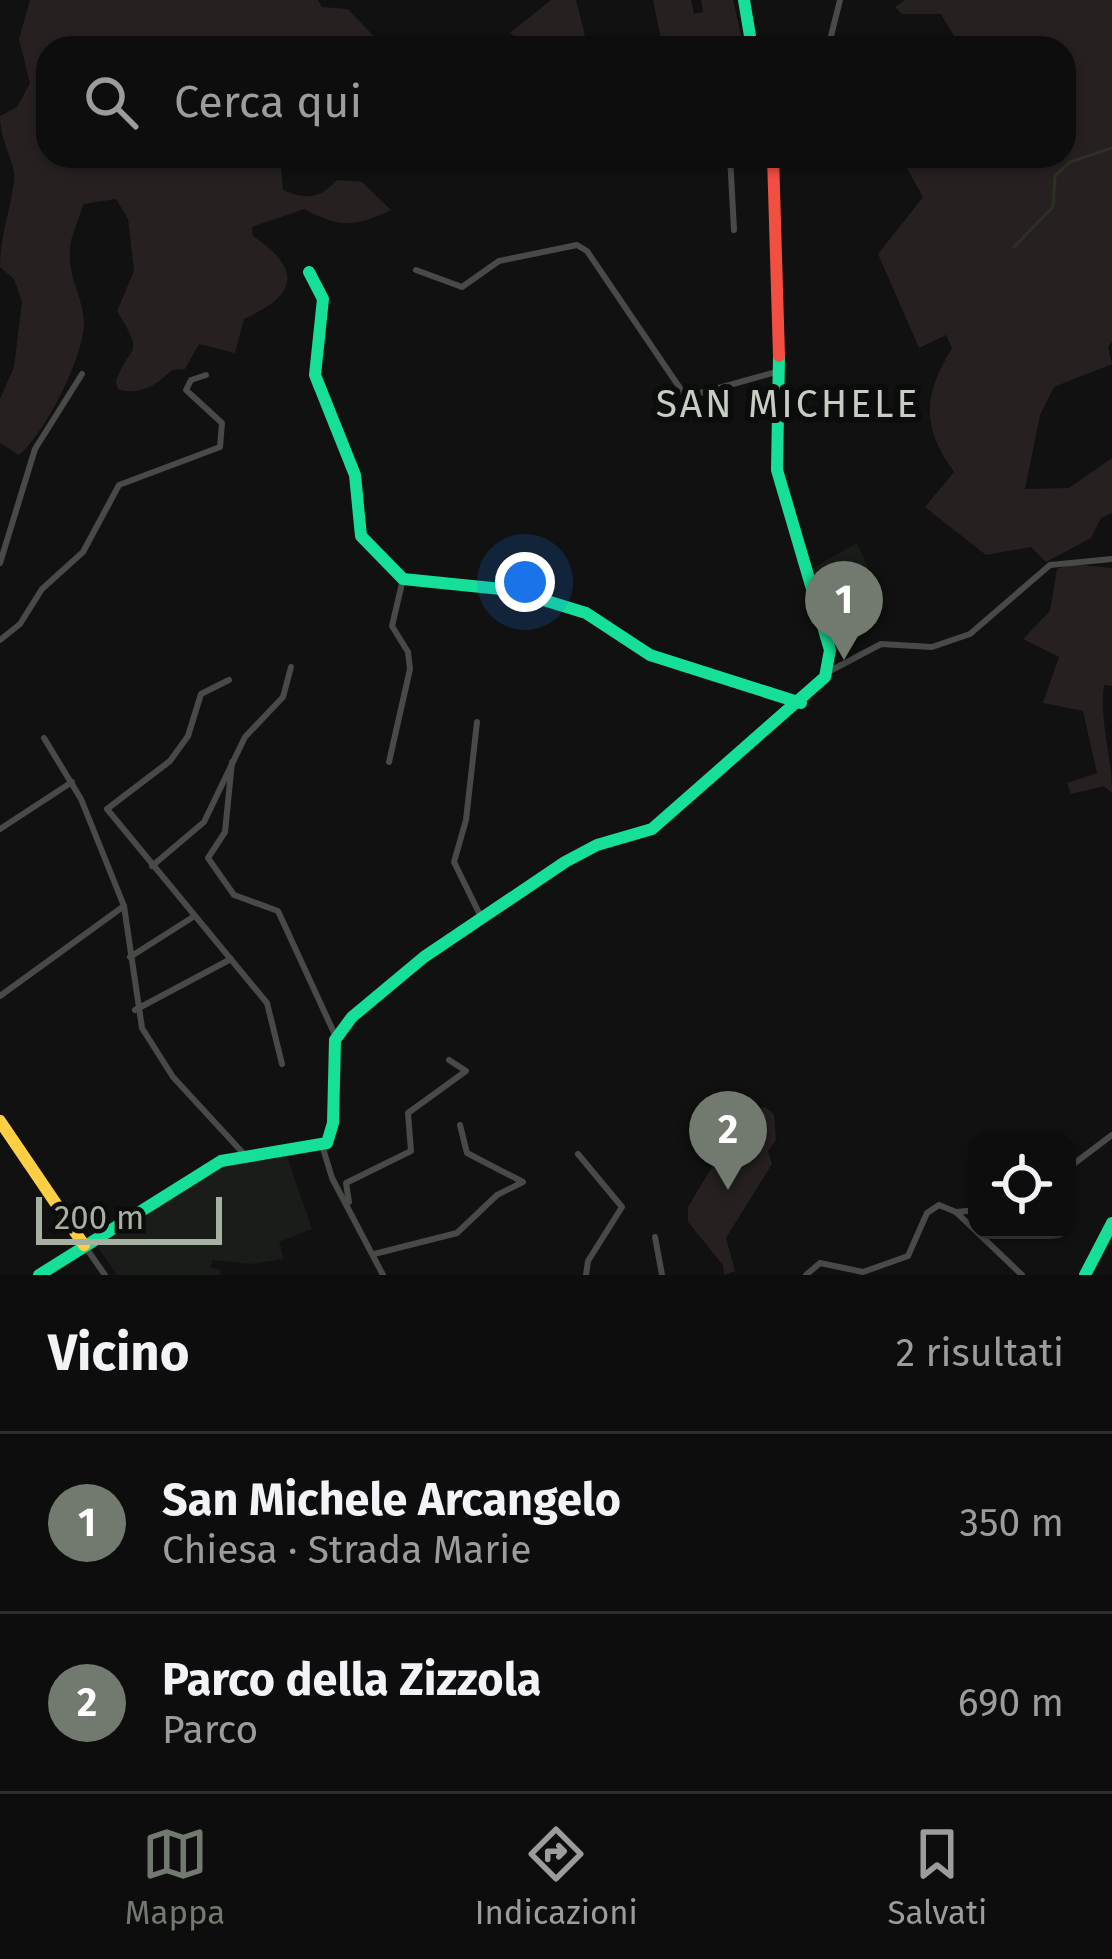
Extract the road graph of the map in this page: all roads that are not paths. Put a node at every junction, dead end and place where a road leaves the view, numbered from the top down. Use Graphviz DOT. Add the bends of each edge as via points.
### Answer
graph roads {
  1 [pos="743,0"];
  2 [pos="840,0"];
  3 [pos="750,36"];
  4 [pos="831,36"];
  5 [pos="731,168"];
  6 [pos="773,168"];
  7 [pos="734,230"];
  8 [pos="416,270"];
  9 [pos="309,272"];
  10 [pos="780,371"];
  11 [pos="82,374"];
  12 [pos="206,375"];
  13 [pos="1112,559"];
  14 [pos="0,563"];
  15 [pos="403,579"];
  16 [pos="0,640"];
  17 [pos="291,667"];
  18 [pos="828,671"];
  19 [pos="229,680"];
  20 [pos="801,704"];
  21 [pos="477,722"];
  22 [pos="44,738"];
  23 [pos="232,762"];
  24 [pos="389,762"];
  25 [pos="72,782"];
  26 [pos="107,809"];
  27 [pos="90,821"];
  28 [pos="1,826"];
  29 [pos="152,866"];
  30 [pos="124,906"];
  31 [pos="193,917"];
  32 [pos="482,919"];
  33 [pos="130,957"];
  34 [pos="231,959"];
  35 [pos="0,995"];
  36 [pos="135,1010"];
  37 [pos="336,1037"];
  38 [pos="448,1060"];
  39 [pos="282,1064"];
  40 [pos="0,1122"];
  41 [pos="460,1125"];
  42 [pos="1112,1135"];
  43 [pos="322,1145"];
  44 [pos="243,1153"];
  45 [pos="578,1154"];
  46 [pos="1076,1162"];
  47 [pos="349,1202"];
  48 [pos="968,1211"];
  49 [pos="956,1212"];
  50 [pos="1112,1223"];
  51 [pos="655,1237"];
  52 [pos="84,1245"];
  53 [pos="374,1254"];
  54 [pos="39,1275"];
  55 [pos="106,1275"];
  56 [pos="383,1275"];
  57 [pos="586,1275"];
  58 [pos="662,1275"];
  59 [pos="806,1275"];
  60 [pos="1022,1275"];
  61 [pos="1085,1275"];
  1 -- 3 [label="street"];
  2 -- 4 [label="street"];
  5 -- 7 [label="street"];
  6 -- 10 [label="street"];
  8 -- 10 [label="street" via="462,287 500,261 577,245 686,397"];
  9 -- 15 [label="street" via="323,299 315,375 355,475 362,536"];
  10 -- 18 [label="street" via="778,478 830,650"];
  11 -- 14 [label="street" via="35,449"];
  12 -- 16 [label="street" via="186,390 222,423 220,447 119,484 82,552"];
  13 -- 18 [label="street" via="1050,565 970,634 932,647 881,644"];
  15 -- 20 [label="street" via="511,590 586,614 650,655"];
  15 -- 24 [label="street" via="392,626 410,669"];
  17 -- 23 [label="street" via="283,697"];
  18 -- 20 [label="street"];
  19 -- 26 [label="street" via="201,694 170,761"];
  20 -- 32 [label="street" via="652,830 590,848"];
  21 -- 32 [label="street" via="454,862"];
  22 -- 25 [label="street"];
  23 -- 29 [label="street" via="204,822"];
  23 -- 37 [label="street" via="225,834 208,858 234,895 278,911"];
  25 -- 27 [label="street"];
  25 -- 28 [label="street"];
  26 -- 27 [label="street"];
  26 -- 29 [label="street"];
  27 -- 30 [label="street"];
  29 -- 31 [label="street"];
  30 -- 33 [label="street"];
  30 -- 35 [label="street"];
  31 -- 33 [label="street"];
  31 -- 34 [label="street"];
  32 -- 37 [label="street" via="417,962"];
  33 -- 36 [label="street"];
  34 -- 36 [label="street"];
  34 -- 39 [label="street" via="267,1003"];
  36 -- 44 [label="street" via="165,1066"];
  37 -- 43 [label="street" via="333,1123"];
  38 -- 47 [label="street" via="466,1071 407,1113 411,1151 346,1183"];
  40 -- 52 [label="street"];
  41 -- 53 [label="street" via="467,1153 517,1174 520,1185 457,1233"];
  42 -- 46 [label="street"];
  43 -- 44 [label="street"];
  43 -- 47 [label="street"];
  44 -- 52 [label="street"];
  45 -- 57 [label="street" via="622,1208"];
  47 -- 53 [label="street"];
  48 -- 49 [label="street"];
  49 -- 59 [label="street" via="932,1207 915,1249 886,1266 863,1272 820,1263"];
  49 -- 60 [label="street"];
  50 -- 61 [label="street"];
  51 -- 58 [label="street"];
  52 -- 54 [label="street"];
  52 -- 55 [label="street"];
  53 -- 56 [label="street"];
}
